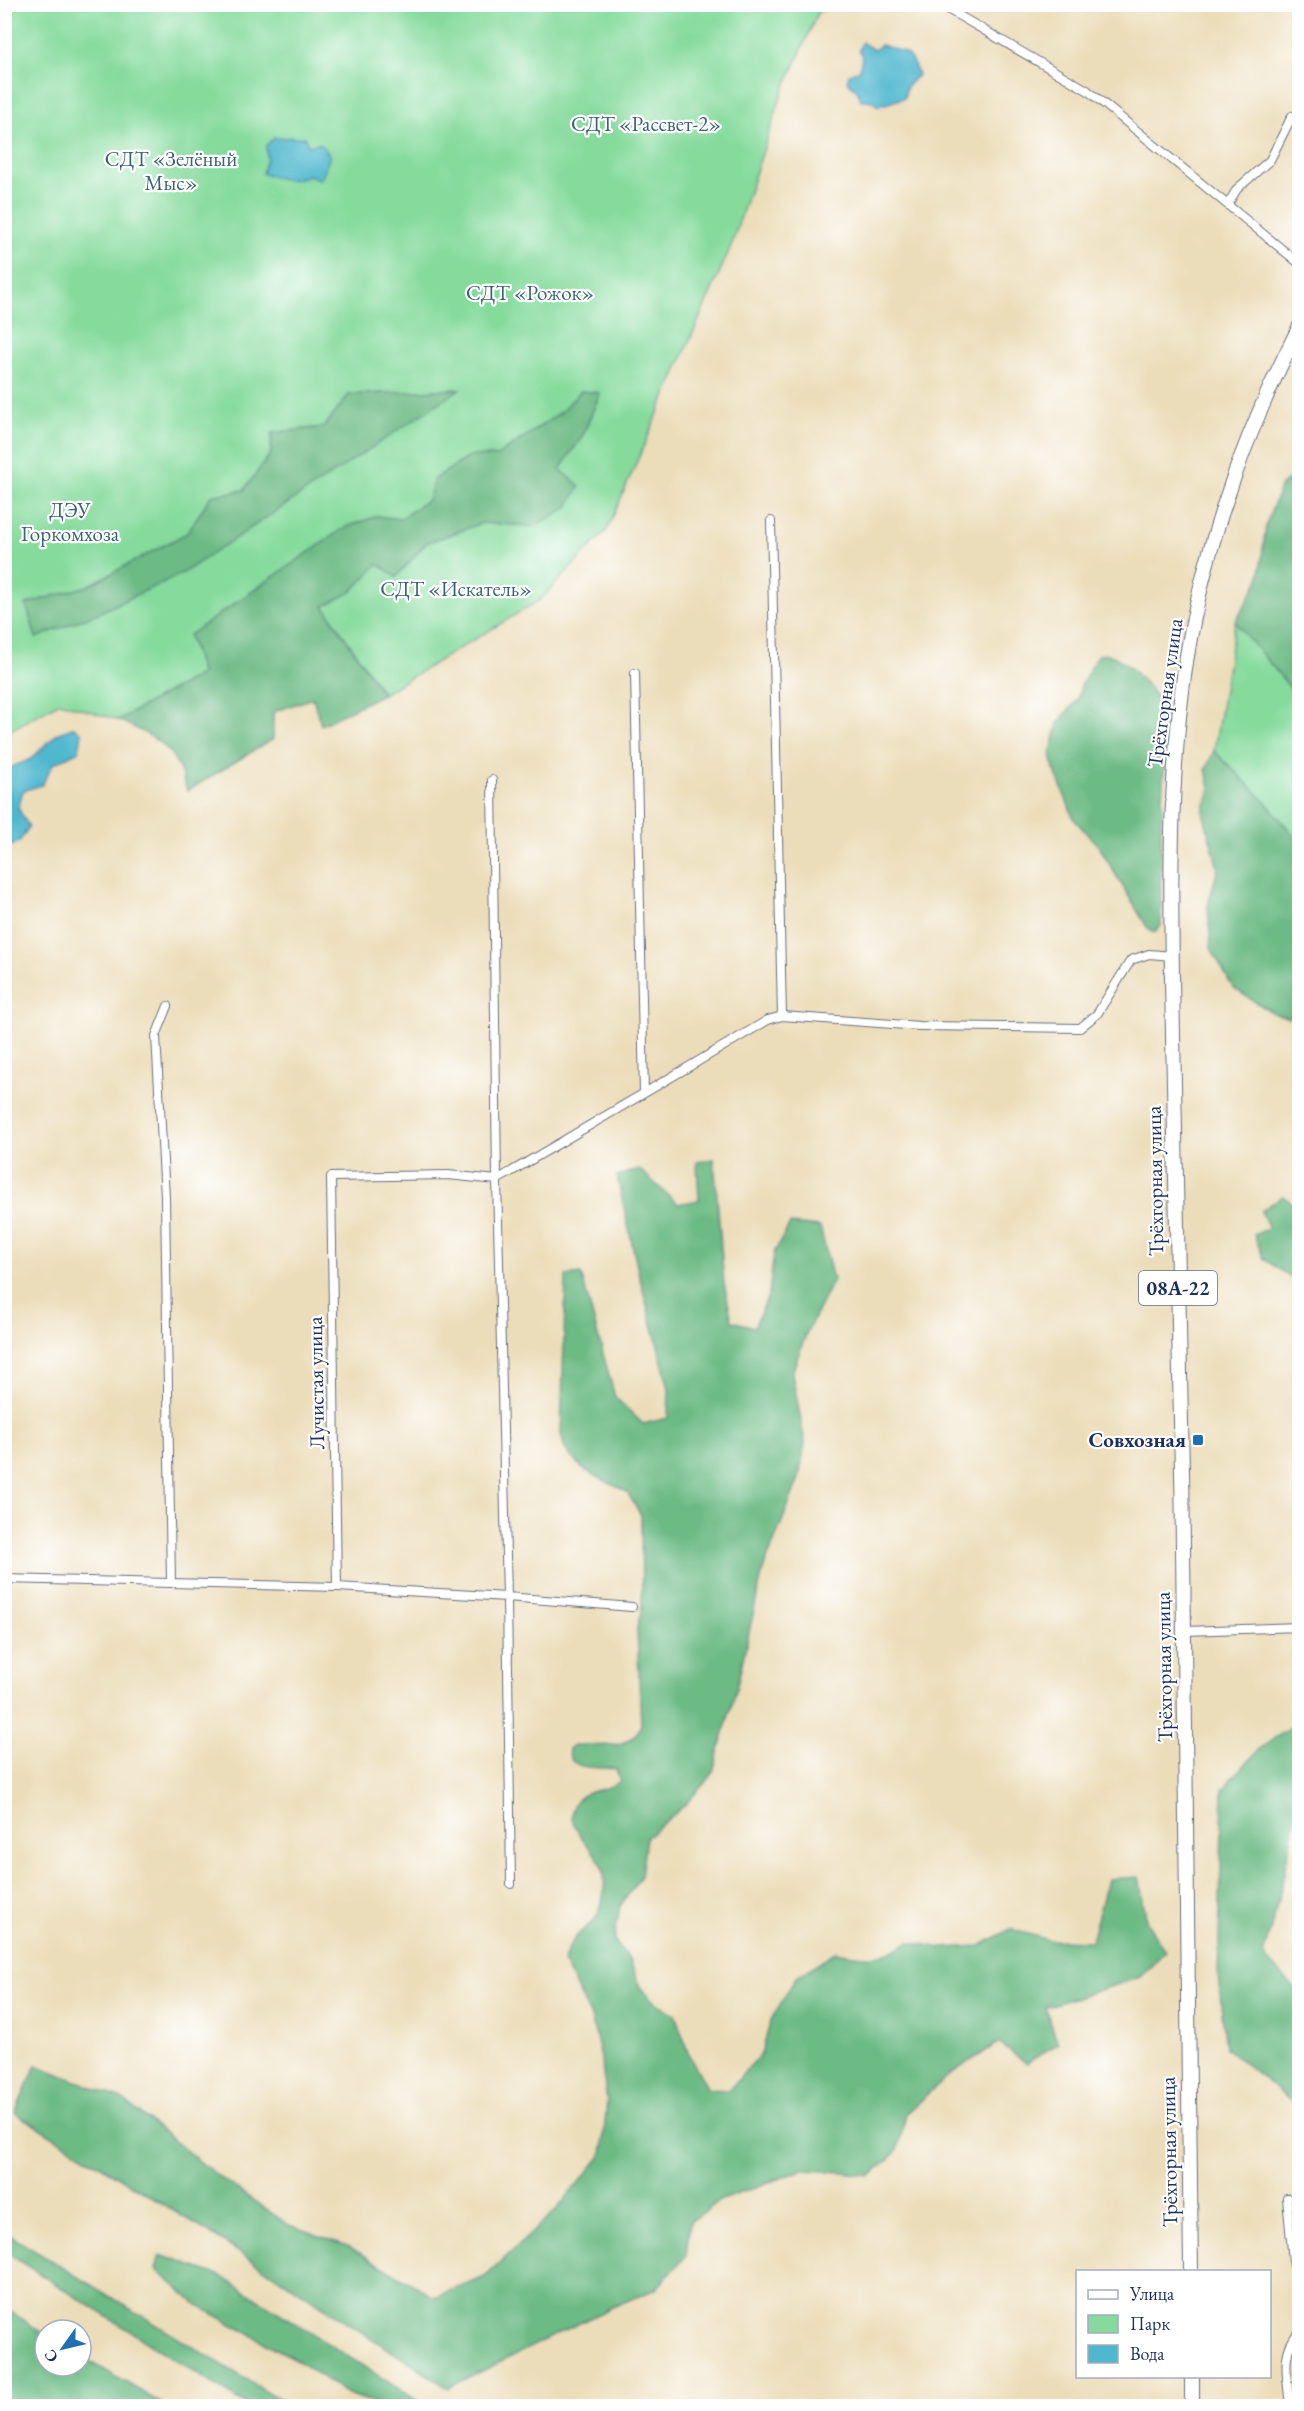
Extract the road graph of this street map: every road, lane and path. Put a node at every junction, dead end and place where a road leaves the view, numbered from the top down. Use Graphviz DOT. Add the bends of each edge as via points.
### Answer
graph roads {
  1 [pos="939,4"];
  2 [pos="1292,116"];
  3 [pos="1228,204"];
  4 [pos="1299,264"];
  5 [pos="1299,326"];
  6 [pos="771,521"];
  7 [pos="635,673"];
  8 [pos="492,780"];
  9 [pos="1172,956"];
  10 [pos="168,1006"];
  11 [pos="782,1016"];
  12 [pos="644,1093"];
  13 [pos="496,1180"];
  14 [pos="4,1578"];
  15 [pos="171,1583"];
  16 [pos="337,1587"];
  17 [pos="507,1597"];
  18 [pos="632,1607"];
  19 [pos="1299,1627"];
  20 [pos="1185,1631"];
  21 [pos="511,1884"];
  22 [pos="1287,2198"];
  23 [pos="1191,2270"];
  24 [pos="1299,2290"];
  25 [pos="1299,2331"];
  26 [pos="1192,2378"];
  27 [pos="1192,2406"];
  28 [pos="1290,2406"];
  1 -- 3 [label="street" via="1087,90"];
  2 -- 3 [label="street" via="1270,160 1237,189"];
  3 -- 4 [label="street"];
  5 -- 9 [label="highway, Трёхгорная улица / 08А-22" via="1235,471 1212,547 1187,657 1174,784"];
  6 -- 11 [label="street"];
  7 -- 12 [label="street"];
  8 -- 13 [label="street"];
  9 -- 11 [label="street" via="1149,954 1131,960 1094,1018 1072,1030"];
  9 -- 20 [label="highway, Трёхгорная улица / 08А-22"];
  10 -- 15 [label="street" via="156,1036 165,1197"];
  11 -- 12 [label="street" via="768,1020"];
  12 -- 13 [label="street"];
  13 -- 16 [label="street, Лучистая улица" via="447,1175 331,1178"];
  13 -- 17 [label="street"];
  14 -- 15 [label="street"];
  15 -- 16 [label="street"];
  16 -- 17 [label="street"];
  17 -- 18 [label="street"];
  17 -- 21 [label="street"];
  19 -- 20 [label="street"];
  20 -- 23 [label="highway, Трёхгорная улица / 08А-22"];
  22 -- 24 [label="street"];
  25 -- 28 [label="street" via="1288,2345 1285,2357"];
  26 -- 27 [label="highway"];
}
